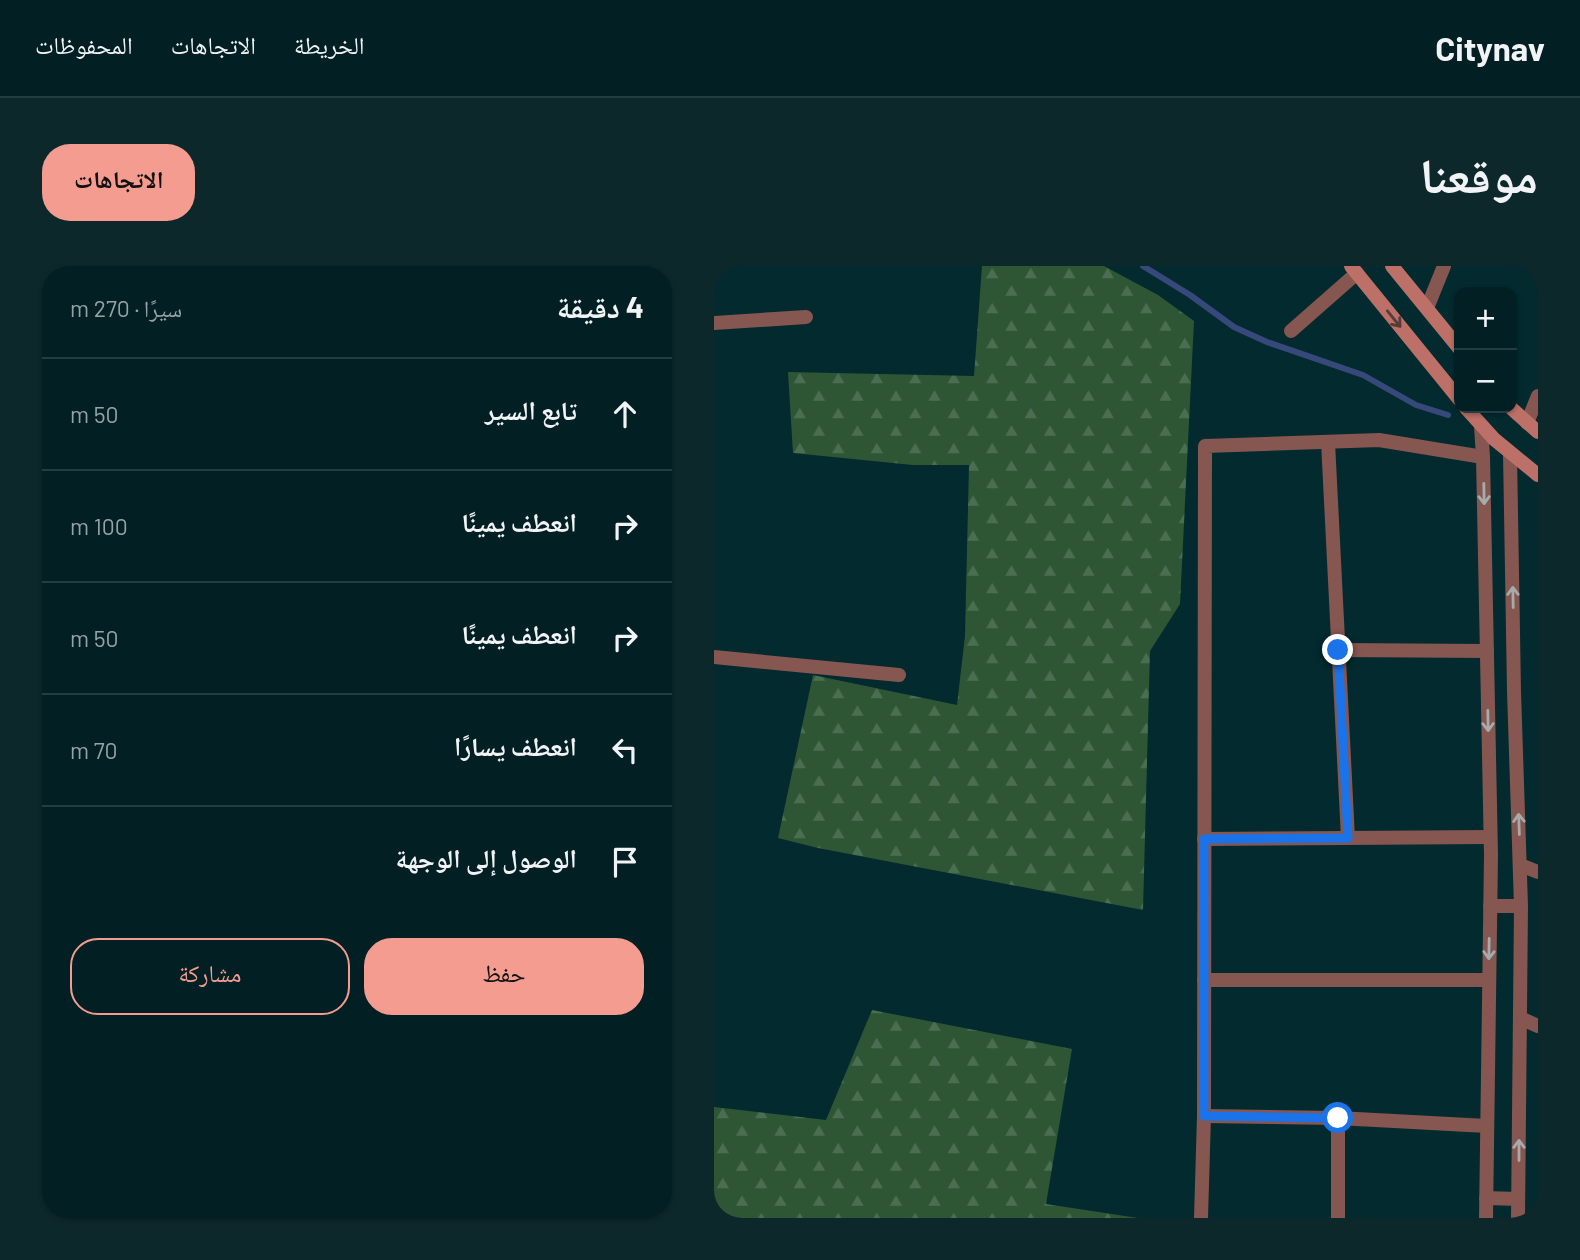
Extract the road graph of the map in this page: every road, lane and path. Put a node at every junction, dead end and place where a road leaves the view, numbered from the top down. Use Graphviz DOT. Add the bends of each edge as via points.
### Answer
graph roads {
  1 [pos="1392,266"];
  2 [pos="1444,266"];
  3 [pos="1354,269"];
  4 [pos="1427,308"];
  5 [pos="806,317"];
  6 [pos="714,323"];
  7 [pos="1292,331"];
  8 [pos="1454,342"];
  9 [pos="1454,393"];
  10 [pos="1538,396"];
  11 [pos="1470,413"];
  12 [pos="1516,413"];
  13 [pos="1481,426"];
  14 [pos="1532,428"];
  15 [pos="1328,442"];
  16 [pos="1510,453"];
  17 [pos="1483,457"];
  18 [pos="1538,475"];
  19 [pos="1338,650"];
  20 [pos="1487,651"];
  21 [pos="714,657"];
  22 [pos="899,675"];
  23 [pos="1514,691"];
  24 [pos="1488,692"];
  25 [pos="1490,837"];
  26 [pos="1348,838"];
  27 [pos="1204,839"];
  28 [pos="1520,865"];
  29 [pos="1538,872"];
  30 [pos="1490,906"];
  31 [pos="1521,906"];
  32 [pos="1204,980"];
  33 [pos="1489,980"];
  34 [pos="1520,1018"];
  35 [pos="1538,1026"];
  36 [pos="1204,1116"];
  37 [pos="1338,1118"];
  38 [pos="1487,1126"];
  39 [pos="1486,1199"];
  40 [pos="1518,1199"];
  41 [pos="1201,1218"];
  42 [pos="1338,1218"];
  43 [pos="1486,1218"];
  44 [pos="1518,1218"];
  1 -- 4 [label="main road"];
  2 -- 4 [label="street"];
  3 -- 7 [label="street"];
  3 -- 9 [label="main road, one-way"];
  4 -- 8 [label="main road"];
  5 -- 6 [label="street"];
  10 -- 14 [label="street"];
  11 -- 13 [label="main road"];
  12 -- 14 [label="main road"];
  13 -- 16 [label="main road"];
  13 -- 17 [label="street"];
  15 -- 17 [label="street" via="1379,440"];
  15 -- 19 [label="street"];
  15 -- 27 [label="street" via="1205,446"];
  16 -- 18 [label="main road"];
  23 -- 16 [label="street, one-way"];
  17 -- 20 [label="street, one-way"];
  19 -- 20 [label="street"];
  19 -- 26 [label="street"];
  20 -- 24 [label="street"];
  21 -- 22 [label="street"];
  23 -- 24 [label="street"];
  28 -- 23 [label="street, one-way"];
  24 -- 25 [label="street, one-way"];
  25 -- 26 [label="street"];
  25 -- 30 [label="street"];
  26 -- 27 [label="street"];
  27 -- 32 [label="street"];
  28 -- 29 [label="street"];
  28 -- 31 [label="street"];
  30 -- 31 [label="street"];
  30 -- 33 [label="street, one-way"];
  31 -- 34 [label="street"];
  32 -- 33 [label="street"];
  32 -- 36 [label="street"];
  33 -- 38 [label="street"];
  34 -- 35 [label="street"];
  40 -- 34 [label="street, one-way"];
  36 -- 37 [label="street"];
  36 -- 41 [label="street"];
  37 -- 38 [label="street"];
  37 -- 42 [label="street"];
  38 -- 39 [label="street"];
  39 -- 40 [label="street"];
  39 -- 43 [label="street"];
  40 -- 44 [label="street"];
}
